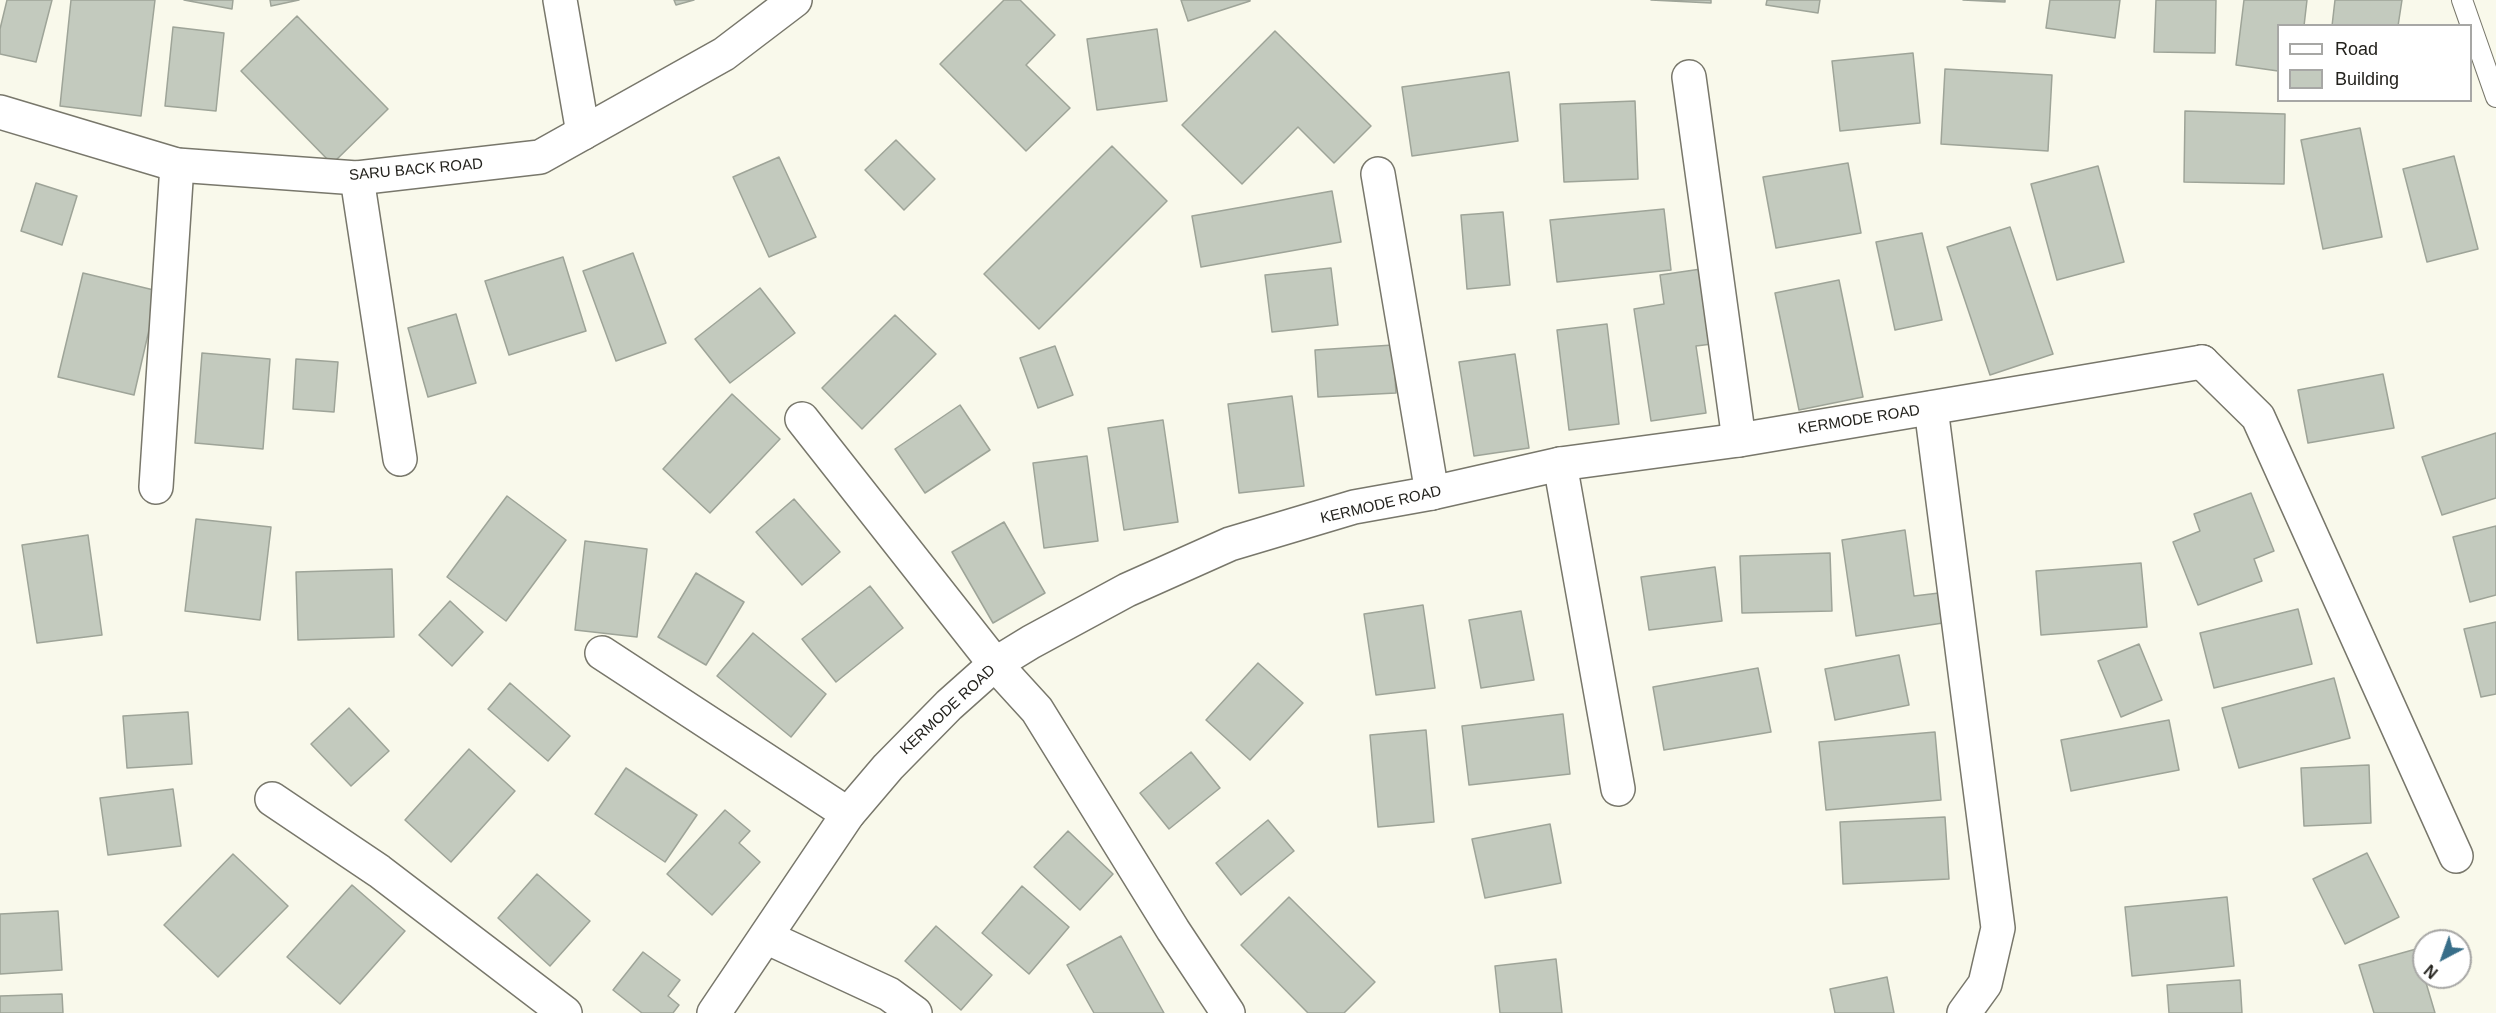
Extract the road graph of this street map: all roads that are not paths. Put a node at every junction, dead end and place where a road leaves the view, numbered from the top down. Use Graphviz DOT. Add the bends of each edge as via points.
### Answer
graph roads {
  1 [pos="560,0"];
  2 [pos="795,0"];
  3 [pos="2462,0"];
  4 [pos="2470,24"];
  5 [pos="2472,29"];
  6 [pos="1689,77"];
  7 [pos="2496,97"];
  8 [pos="1,115"];
  9 [pos="583,133"];
  10 [pos="177,165"];
  11 [pos="1378,174"];
  12 [pos="357,178"];
  13 [pos="1931,408"];
  14 [pos="802,419"];
  15 [pos="1739,440"];
  16 [pos="399,459"];
  17 [pos="1560,464"];
  18 [pos="156,487"];
  19 [pos="1432,493"];
  20 [pos="602,653"];
  21 [pos="995,664"];
  22 [pos="1618,789"];
  23 [pos="272,799"];
  24 [pos="848,814"];
  25 [pos="2456,856"];
  26 [pos="766,937"];
  27 [pos="565,1013"];
  28 [pos="714,1013"];
  29 [pos="915,1013"];
  30 [pos="1228,1013"];
  31 [pos="1964,1013"];
  1 -- 9 [label="street"];
  2 -- 9 [label="street, SARU BACK ROAD" via="724,54"];
  3 -- 4 [label="lane"];
  5 -- 7 [label="lane"];
  6 -- 15 [label="street"];
  8 -- 10 [label="street, SARU BACK ROAD"];
  9 -- 12 [label="street, SARU BACK ROAD" via="540,157"];
  10 -- 12 [label="street, SARU BACK ROAD"];
  10 -- 18 [label="street"];
  11 -- 19 [label="street"];
  12 -- 16 [label="street"];
  13 -- 15 [label="street, KERMODE ROAD"];
  13 -- 25 [label="street, KERMODE ROAD" via="2202,362 2258,417"];
  13 -- 31 [label="street" via="1998,928 1985,984"];
  14 -- 21 [label="street"];
  15 -- 17 [label="street, KERMODE ROAD"];
  17 -- 19 [label="street, KERMODE ROAD"];
  17 -- 22 [label="street"];
  19 -- 21 [label="street, KERMODE ROAD" via="1354,507 1230,544 1127,590"];
  20 -- 24 [label="street"];
  21 -- 24 [label="street, KERMODE ROAD" via="888,767"];
  21 -- 30 [label="street" via="1037,710"];
  23 -- 27 [label="street" via="379,871"];
  24 -- 26 [label="street, KERMODE ROAD"];
  26 -- 28 [label="street, KERMODE ROAD"];
  26 -- 29 [label="street" via="889,994"];
}
